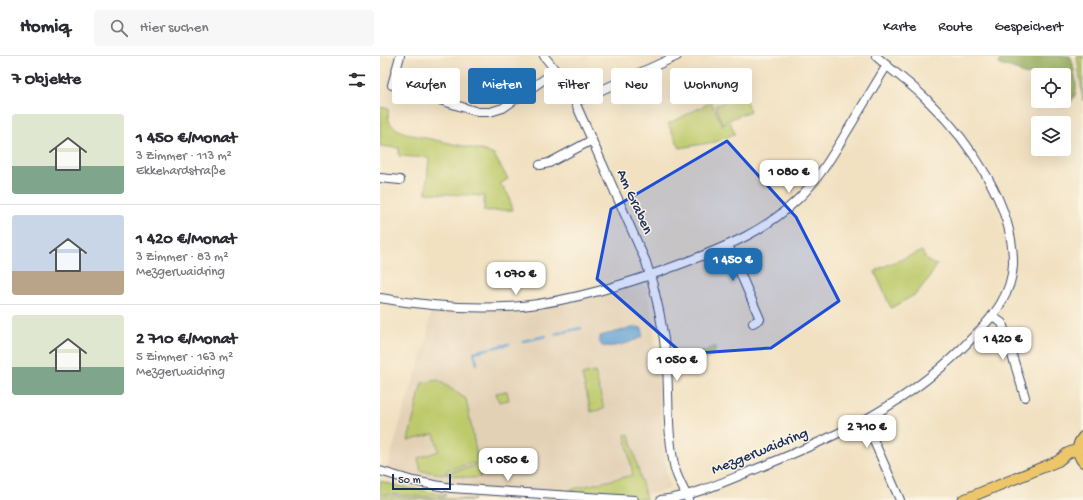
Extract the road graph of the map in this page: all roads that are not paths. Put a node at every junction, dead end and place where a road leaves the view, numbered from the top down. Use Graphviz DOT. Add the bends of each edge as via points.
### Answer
graph roads {
  1 [pos="400,56"];
  2 [pos="544,56"];
  3 [pos="677,56"];
  4 [pos="876,56"];
  5 [pos="887,65"];
  6 [pos="554,68"];
  7 [pos="544,79"];
  8 [pos="603,89"];
  9 [pos="576,104"];
  10 [pos="592,140"];
  11 [pos="540,165"];
  12 [pos="380,178"];
  13 [pos="400,180"];
  14 [pos="728,246"];
  15 [pos="650,275"];
  16 [pos="380,298"];
  17 [pos="992,316"];
  18 [pos="753,323"];
  19 [pos="1025,397"];
  20 [pos="865,421"];
  21 [pos="1083,437"];
  22 [pos="1080,456"];
  23 [pos="380,471"];
  24 [pos="979,497"];
  25 [pos="688,498"];
  26 [pos="634,500"];
  27 [pos="661,500"];
  28 [pos="900,500"];
  29 [pos="963,500"];
  1 -- 7 [label="street" via="392,85 478,112 503,108"];
  2 -- 6 [label="street, Am Graben"];
  3 -- 8 [label="street"];
  4 -- 5 [label="street, Mezgerwaidring"];
  5 -- 14 [label="street" via="828,163 802,195 783,213 754,233"];
  5 -- 17 [label="street, Mezgerwaidring" via="928,100 952,125 980,167 1000,204 1009,230 1013,264 1010,283 1002,304"];
  9 -- 10 [label="street, Am Graben"];
  10 -- 11 [label="street" via="549,163"];
  10 -- 15 [label="street, Am Graben"];
  12 -- 13 [label="street"];
  14 -- 15 [label="street"];
  14 -- 18 [label="street" via="760,319"];
  15 -- 16 [label="street" via="586,293 521,306 475,308"];
  15 -- 25 [label="street, Am Graben" via="665,344 672,449 678,477"];
  17 -- 19 [label="street" via="1002,323"];
  17 -- 20 [label="street, Mezgerwaidring" via="941,368 909,393"];
  20 -- 25 [label="street, Mezgerwaidring" via="792,455"];
  20 -- 28 [label="street"];
  21 -- 22 [label="main road" via="1079,444"];
  22 -- 24 [label="main road" via="1058,461"];
  23 -- 26 [label="street" via="413,481 451,488"];
  24 -- 29 [label="main road"];
  25 -- 27 [label="street, Mezgerwaidring"];
}
